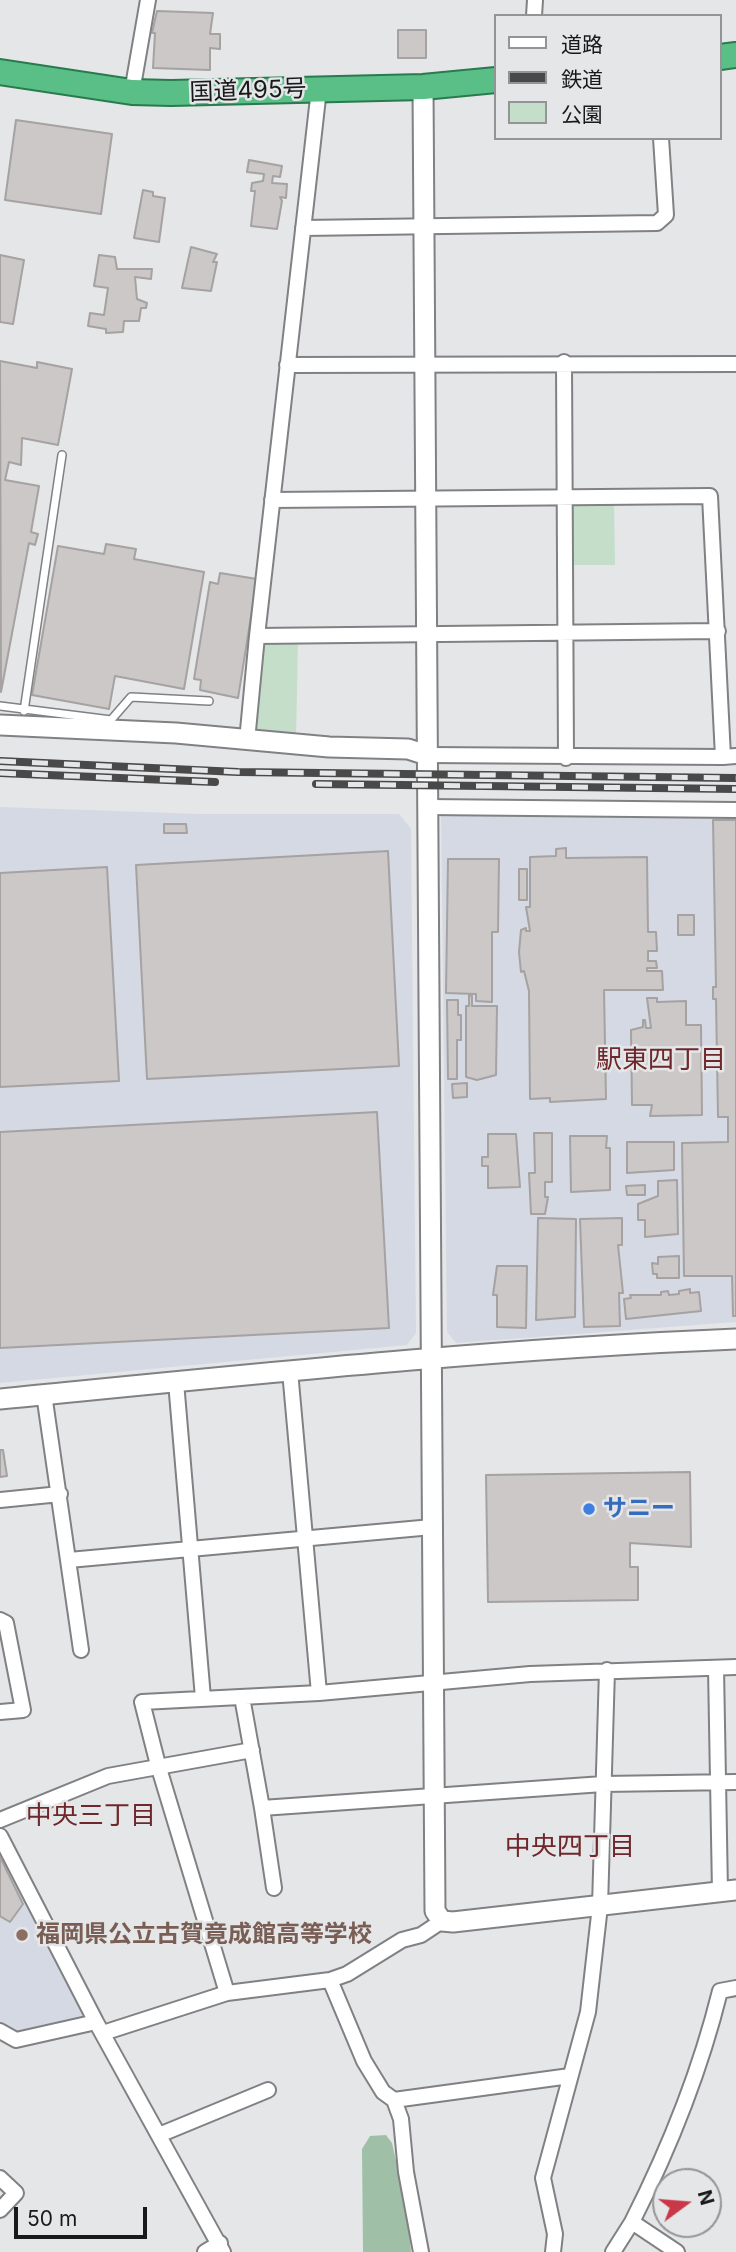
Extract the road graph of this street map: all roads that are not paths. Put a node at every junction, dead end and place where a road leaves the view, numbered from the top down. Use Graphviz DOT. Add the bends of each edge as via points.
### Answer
graph roads {
  1 [pos="148,0"];
  2 [pos="0,72"];
  3 [pos="494,80"];
  4 [pos="424,87"];
  5 [pos="319,89"];
  6 [pos="132,92"];
  7 [pos="661,140"];
  8 [pos="303,228"];
  9 [pos="425,228"];
  10 [pos="426,362"];
  11 [pos="565,362"];
  12 [pos="736,364"];
  13 [pos="287,365"];
  14 [pos="62,455"];
  15 [pos="565,497"];
  16 [pos="426,498"];
  17 [pos="272,500"];
  18 [pos="718,631"];
  19 [pos="566,633"];
  20 [pos="257,636"];
  21 [pos="427,636"];
  22 [pos="209,701"];
  23 [pos="0,706"];
  24 [pos="24,710"];
  25 [pos="0,725"];
  26 [pos="247,741"];
  27 [pos="427,755"];
  28 [pos="729,757"];
  29 [pos="566,758"];
  30 [pos="427,807"];
  31 [pos="736,810"];
  32 [pos="736,1339"];
  33 [pos="433,1359"];
  34 [pos="290,1371"];
  35 [pos="176,1382"];
  36 [pos="44,1394"];
  37 [pos="0,1399"];
  38 [pos="60,1494"];
  39 [pos="0,1500"];
  40 [pos="432,1527"];
  41 [pos="305,1538"];
  42 [pos="190,1549"];
  43 [pos="69,1560"];
  44 [pos="0,1620"];
  45 [pos="81,1650"];
  46 [pos="736,1667"];
  47 [pos="716,1668"];
  48 [pos="607,1670"];
  49 [pos="432,1684"];
  50 [pos="319,1693"];
  51 [pos="242,1696"];
  52 [pos="203,1698"];
  53 [pos="0,1712"];
  54 [pos="252,1750"];
  55 [pos="158,1765"];
  56 [pos="717,1782"];
  57 [pos="736,1782"];
  58 [pos="603,1784"];
  59 [pos="433,1797"];
  60 [pos="262,1808"];
  61 [pos="0,1820"];
  62 [pos="0,1836"];
  63 [pos="274,1888"];
  64 [pos="728,1891"];
  65 [pos="600,1906"];
  66 [pos="442,1921"];
  67 [pos="330,1980"];
  68 [pos="736,1989"];
  69 [pos="228,1993"];
  70 [pos="100,2028"];
  71 [pos="0,2031"];
  72 [pos="570,2076"];
  73 [pos="268,2090"];
  74 [pos="394,2100"];
  75 [pos="159,2136"];
  76 [pos="0,2178"];
  77 [pos="0,2210"];
  78 [pos="632,2222"];
  79 [pos="222,2247"];
  80 [pos="205,2252"];
  81 [pos="421,2252"];
  82 [pos="553,2252"];
  83 [pos="613,2252"];
  84 [pos="677,2252"];
  1 -- 6 [label="street"];
  2 -- 6 [label="highway, 国道495号"];
  3 -- 4 [label="highway, 国道495号"];
  4 -- 5 [label="highway, 国道495号"];
  4 -- 9 [label="street"];
  5 -- 6 [label="highway, 国道495号"];
  5 -- 8 [label="street"];
  7 -- 9 [label="street" via="666,215 657,223"];
  8 -- 9 [label="street"];
  8 -- 13 [label="street"];
  9 -- 10 [label="street"];
  10 -- 11 [label="street"];
  10 -- 13 [label="street"];
  10 -- 16 [label="street"];
  11 -- 12 [label="street"];
  11 -- 15 [label="street"];
  13 -- 17 [label="street"];
  14 -- 24 [label="lane"];
  15 -- 16 [label="street"];
  15 -- 18 [label="street" via="710,496"];
  15 -- 19 [label="street"];
  16 -- 17 [label="street"];
  16 -- 21 [label="street"];
  17 -- 20 [label="street"];
  18 -- 19 [label="street"];
  18 -- 28 [label="street"];
  19 -- 21 [label="street"];
  19 -- 29 [label="street"];
  20 -- 21 [label="street"];
  20 -- 26 [label="street"];
  21 -- 27 [label="street"];
  22 -- 24 [label="lane" via="131,697 111,720"];
  23 -- 24 [label="lane"];
  25 -- 26 [label="street"];
  26 -- 27 [label="street" via="408,749"];
  27 -- 29 [label="street"];
  27 -- 30 [label="street"];
  28 -- 29 [label="street"];
  30 -- 31 [label="street"];
  30 -- 33 [label="street"];
  32 -- 33 [label="street"];
  33 -- 34 [label="street"];
  33 -- 40 [label="street"];
  34 -- 35 [label="street"];
  34 -- 41 [label="street"];
  35 -- 36 [label="street"];
  35 -- 42 [label="street"];
  36 -- 37 [label="street"];
  36 -- 38 [label="street"];
  38 -- 39 [label="street"];
  38 -- 43 [label="street"];
  40 -- 41 [label="street"];
  40 -- 49 [label="street"];
  41 -- 42 [label="street"];
  41 -- 50 [label="street"];
  42 -- 43 [label="street"];
  42 -- 52 [label="street"];
  43 -- 45 [label="street"];
  44 -- 53 [label="street" via="6,1623 23,1710"];
  46 -- 47 [label="street"];
  47 -- 48 [label="street"];
  47 -- 56 [label="street"];
  48 -- 49 [label="street"];
  48 -- 58 [label="street"];
  49 -- 50 [label="street"];
  49 -- 59 [label="street"];
  50 -- 51 [label="street"];
  51 -- 52 [label="street"];
  51 -- 54 [label="street"];
  52 -- 55 [label="street" via="142,1702"];
  54 -- 55 [label="street"];
  54 -- 60 [label="street"];
  55 -- 61 [label="street" via="108,1776"];
  55 -- 69 [label="street"];
  56 -- 57 [label="street"];
  56 -- 58 [label="street"];
  56 -- 64 [label="street"];
  58 -- 59 [label="street"];
  58 -- 65 [label="street"];
  59 -- 60 [label="street"];
  59 -- 66 [label="street" via="433,1894"];
  60 -- 63 [label="street"];
  62 -- 70 [label="street"];
  64 -- 65 [label="street"];
  65 -- 66 [label="street"];
  65 -- 72 [label="street" via="588,2012"];
  66 -- 67 [label="street"];
  67 -- 69 [label="street"];
  67 -- 74 [label="street" via="364,2061 383,2092"];
  68 -- 78 [label="street" via="720,1991 680,2120"];
  69 -- 70 [label="street"];
  70 -- 71 [label="street" via="16,2040"];
  70 -- 75 [label="street"];
  72 -- 74 [label="street"];
  72 -- 82 [label="street" via="543,2178 555,2234"];
  73 -- 75 [label="street"];
  74 -- 81 [label="street" via="401,2119"];
  75 -- 79 [label="street"];
  76 -- 77 [label="street" via="16,2193"];
  78 -- 83 [label="street"];
  78 -- 84 [label="street"];
  79 -- 80 [label="street"];
}
